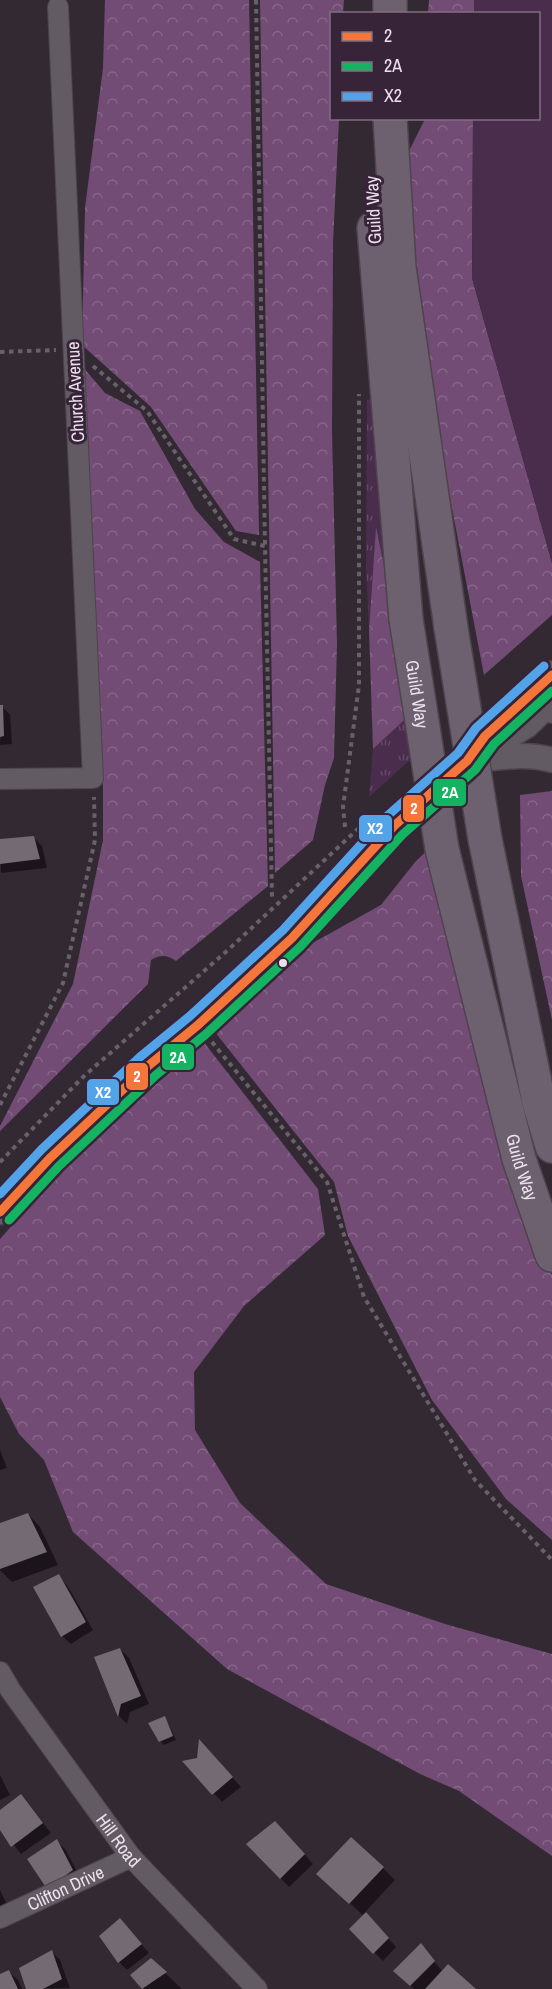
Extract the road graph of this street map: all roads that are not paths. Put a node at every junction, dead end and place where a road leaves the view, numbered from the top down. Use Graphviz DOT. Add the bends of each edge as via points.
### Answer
graph roads {
  1 [pos="58,7"];
  2 [pos="369,120"];
  3 [pos="390,120"];
  4 [pos="550,693"];
  5 [pos="467,760"];
  6 [pos="552,760"];
  7 [pos="0,779"];
  8 [pos="526,1029"];
  9 [pos="552,1098"];
  10 [pos="552,1146"];
  11 [pos="0,1212"];
  12 [pos="552,1255"];
  13 [pos="0,1672"];
  14 [pos="5,1694"];
  15 [pos="131,1857"];
  16 [pos="0,1918"];
  17 [pos="257,1989"];
  1 -- 7 [label="street, Church Avenue" via="93,778"];
  2 -- 12 [label="highway, Guild Way, bridge" via="381,342 406,619 442,849 519,1159"];
  3 -- 8 [label="highway, Guild Way, bridge" via="399,267 451,628 485,839"];
  4 -- 5 [label="street" via="526,726"];
  5 -- 6 [label="street" via="536,756"];
  5 -- 11 [label="street" via="394,826 292,938 148,1066 50,1158"];
  8 -- 9 [label="main road"];
  8 -- 10 [label="highway, Guild Way" via="539,1102"];
  13 -- 14 [label="street, Hill Road"];
  14 -- 15 [label="street, Hill Road"];
  15 -- 16 [label="street, Clifton Drive"];
  15 -- 17 [label="street, Hill Road"];
}
